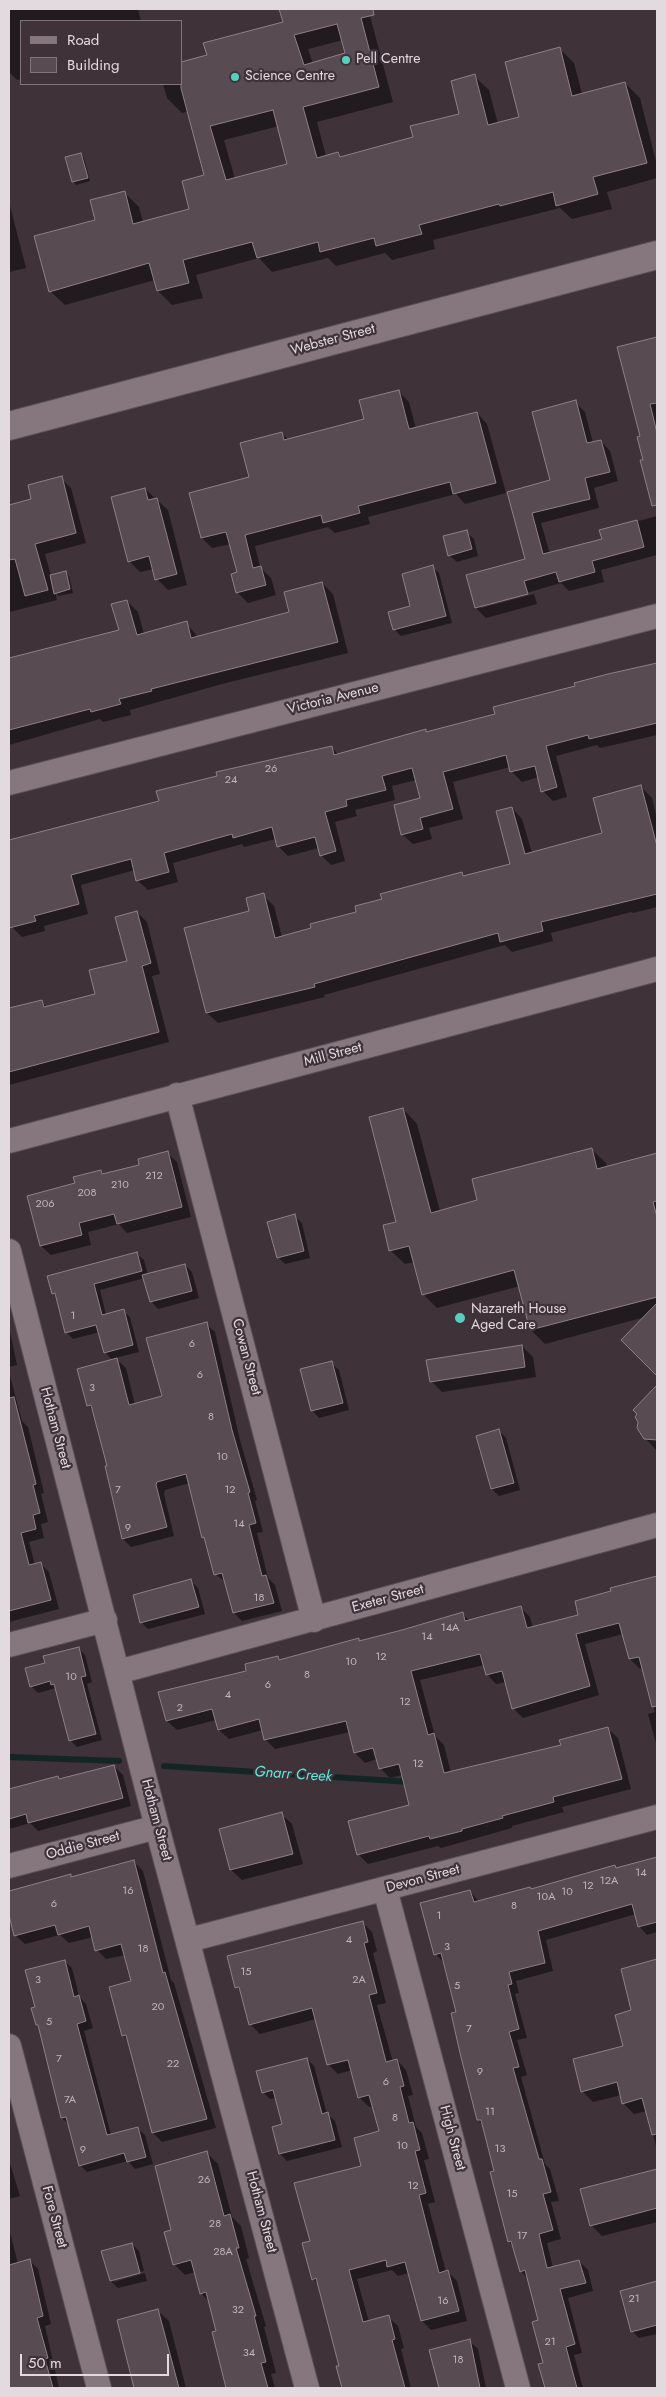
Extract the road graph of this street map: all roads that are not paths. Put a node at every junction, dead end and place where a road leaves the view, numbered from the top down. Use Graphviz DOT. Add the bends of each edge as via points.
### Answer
graph roads {
  1 [pos="657,256"];
  2 [pos="9,426"];
  3 [pos="657,616"];
  4 [pos="9,783"];
  5 [pos="657,969"];
  6 [pos="177,1095"];
  7 [pos="9,1141"];
  8 [pos="9,1252"];
  9 [pos="657,1526"];
  10 [pos="105,1620"];
  11 [pos="314,1620"];
  12 [pos="9,1645"];
  13 [pos="118,1672"];
  14 [pos="657,1818"];
  15 [pos="157,1826"];
  16 [pos="9,1866"];
  17 [pos="385,1889"];
  18 [pos="189,1940"];
  19 [pos="9,2046"];
  20 [pos="99,2388"];
  21 [pos="307,2388"];
  22 [pos="518,2388"];
  1 -- 2 [label="street, Webster Street"];
  3 -- 4 [label="street, Victoria Avenue"];
  5 -- 6 [label="street, Mill Street"];
  6 -- 7 [label="street, Mill Street"];
  6 -- 11 [label="street, Cowan Street"];
  8 -- 10 [label="street, Hotham Street"];
  9 -- 11 [label="street, Exeter Street"];
  10 -- 12 [label="street"];
  10 -- 13 [label="street, Hotham Street"];
  11 -- 13 [label="street, Exeter Street"];
  13 -- 15 [label="street, Hotham Street"];
  14 -- 17 [label="street, Devon Street"];
  15 -- 16 [label="street, Oddie Street"];
  15 -- 18 [label="street, Hotham Street"];
  17 -- 18 [label="street, Devon Street"];
  17 -- 22 [label="street, High Street"];
  18 -- 21 [label="street, Hotham Street"];
  19 -- 20 [label="street, Fore Street"];
}
